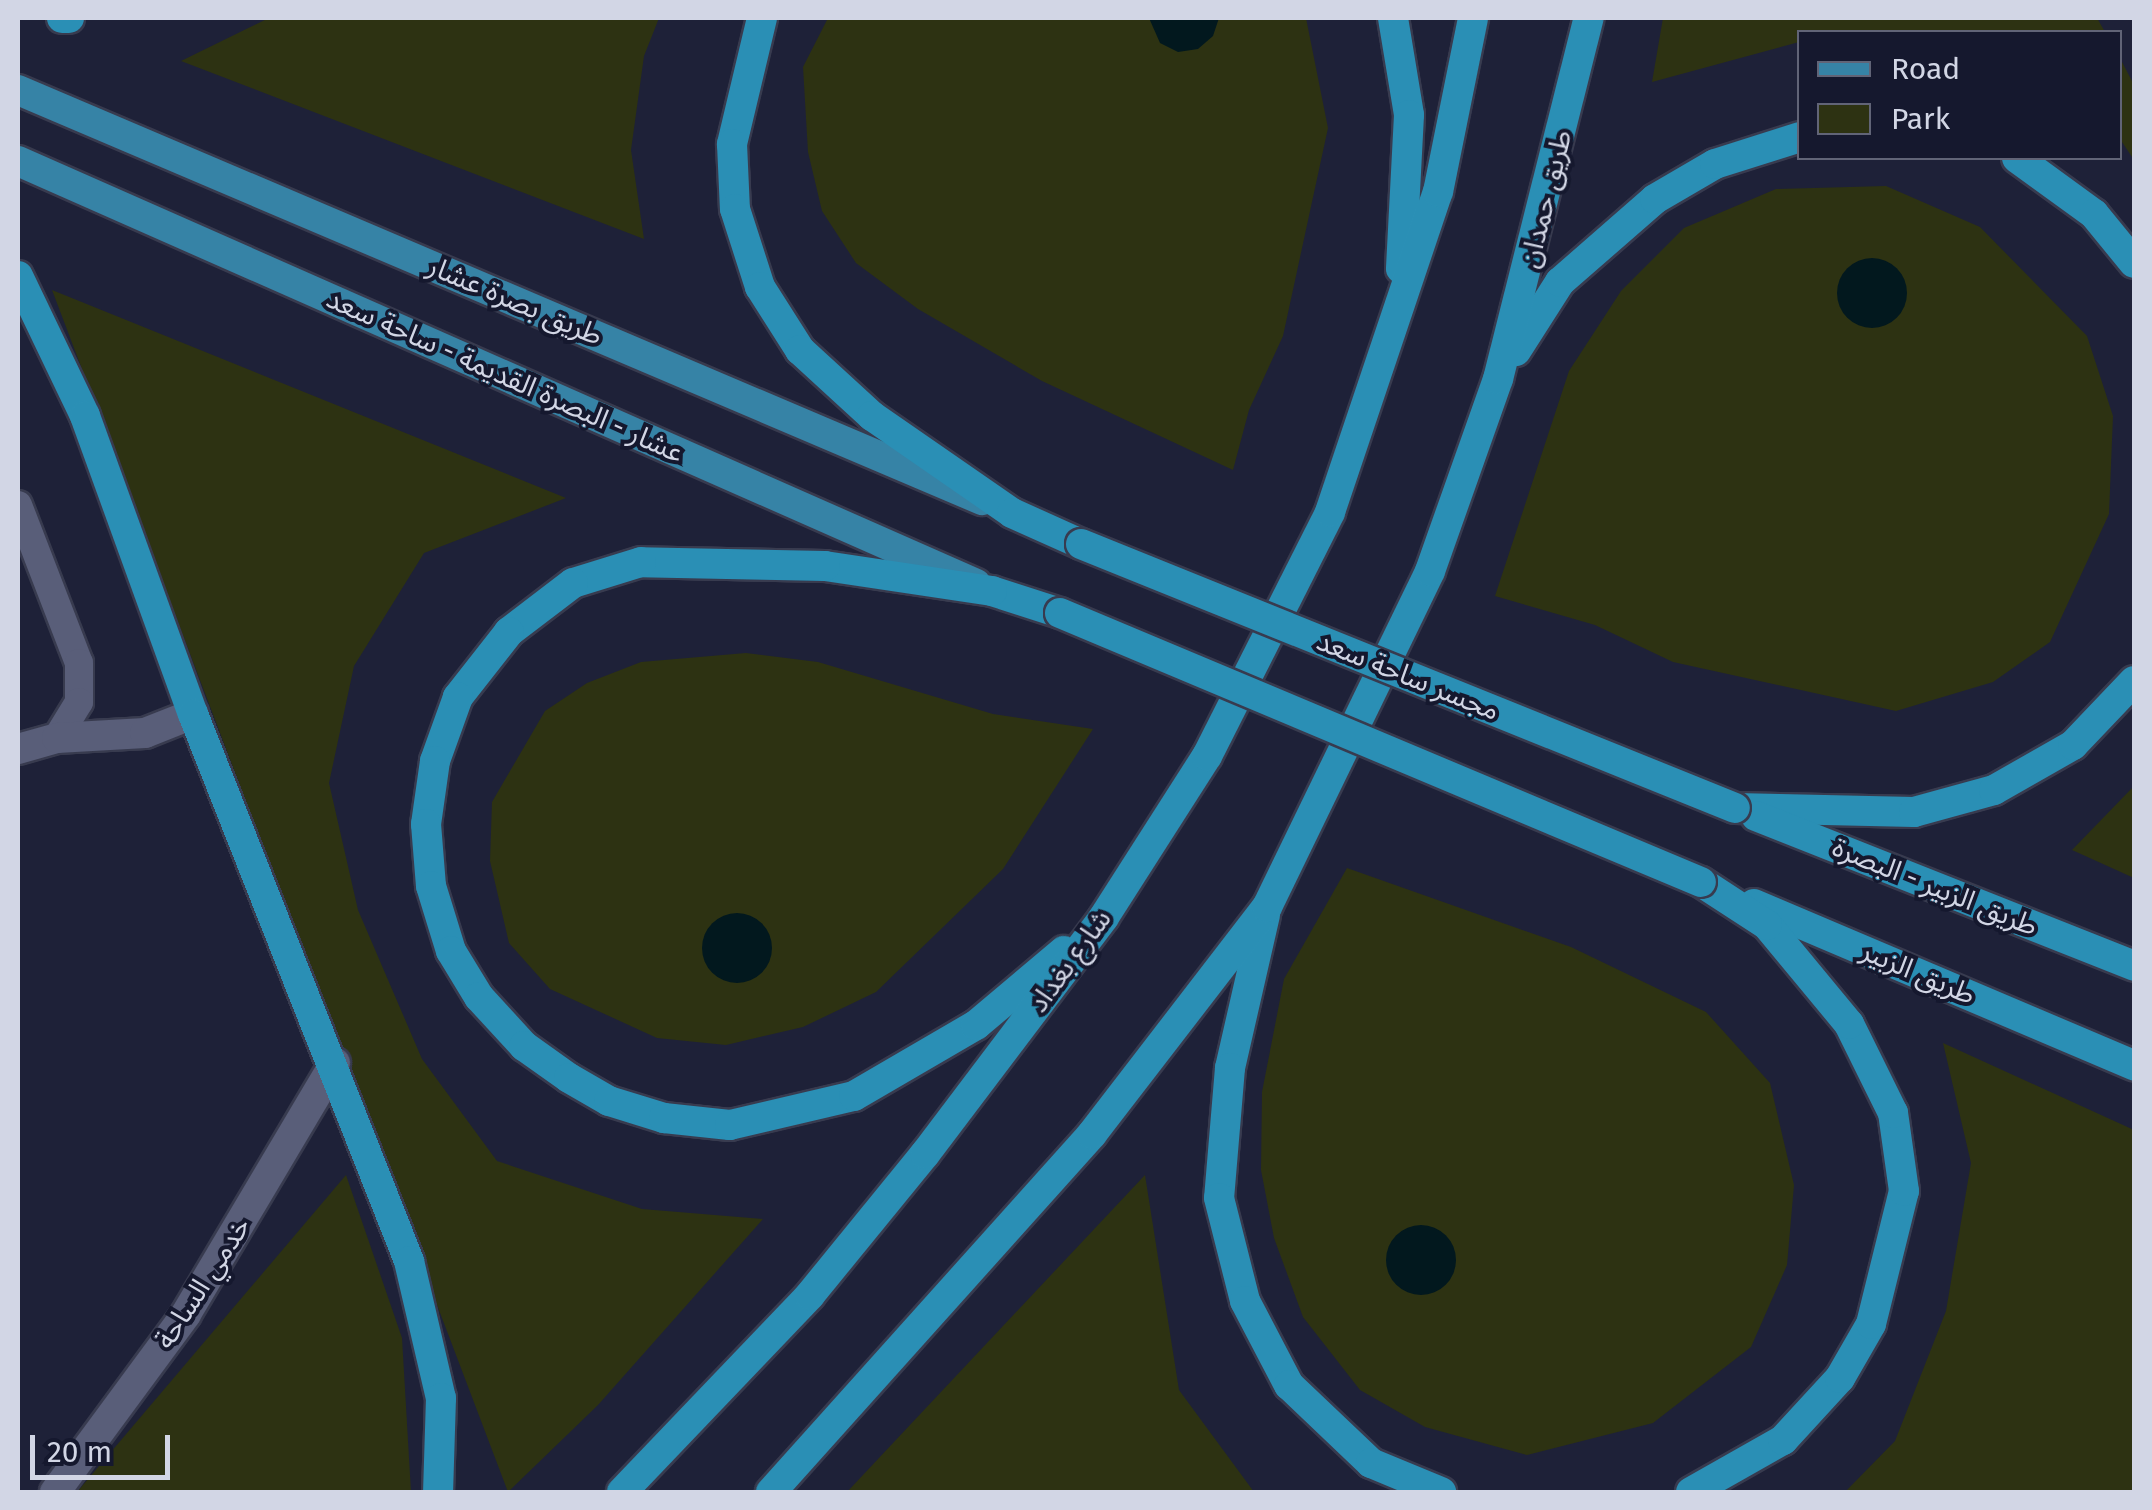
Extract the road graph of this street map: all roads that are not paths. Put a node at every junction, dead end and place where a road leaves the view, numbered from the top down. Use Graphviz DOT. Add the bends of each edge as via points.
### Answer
graph roads {
  1 [pos="762,18"];
  2 [pos="1393,18"];
  3 [pos="1472,18"];
  4 [pos="1589,18"];
  5 [pos="18,90"];
  6 [pos="1797,138"];
  7 [pos="2020,160"];
  8 [pos="18,161"];
  9 [pos="2134,263"];
  10 [pos="18,276"];
  11 [pos="1390,346"];
  12 [pos="1498,379"];
  13 [pos="18,506"];
  14 [pos="1012,513"];
  15 [pos="992,591"];
  16 [pos="2134,680"];
  17 [pos="193,714"];
  18 [pos="58,738"];
  19 [pos="18,749"];
  20 [pos="1735,808"];
  21 [pos="1701,882"];
  22 [pos="1267,907"];
  23 [pos="1104,917"];
  24 [pos="2134,966"];
  25 [pos="335,1063"];
  26 [pos="2134,1065"];
  27 [pos="55,1492"];
  28 [pos="438,1492"];
  29 [pos="622,1492"];
  30 [pos="771,1492"];
  31 [pos="1440,1492"];
  32 [pos="1691,1492"];
  1 -- 14 [label="highway, مجسر ساحة سعد" via="732,144 735,209 760,287 800,350 872,416"];
  2 -- 11 [label="highway" via="1410,116"];
  3 -- 11 [label="highway" via="1438,192"];
  4 -- 12 [label="highway, طريق حمدان"];
  5 -- 14 [label="main road, طريق بصرة عشار"];
  6 -- 12 [label="highway" via="1715,164 1656,200 1560,282"];
  7 -- 9 [label="highway" via="2094,214"];
  8 -- 15 [label="main road, عشار - البصرة القديمة - ساحة سعد"];
  10 -- 17 [label="highway" via="85,416"];
  11 -- 23 [label="highway, شارع بغداد" via="1322,530 1206,756"];
  12 -- 22 [label="highway" via="1430,571"];
  13 -- 18 [label="lane" via="79,662 79,702"];
  14 -- 20 [label="highway, مجسر ساحة سعد, bridge"];
  15 -- 21 [label="highway, bridge" via="1060,613"];
  15 -- 23 [label="highway" via="825,566 724,562 640,562 573,583 509,632 458,697 435,761 426,824 431,886 451,950 479,997 524,1046 569,1078 664,1118 730,1124 804,1112 894,1078 976,1025"];
  16 -- 20 [label="highway" via="2073,744 1994,790 1914,812"];
  17 -- 18 [label="street" via="145,732"];
  17 -- 25 [label="highway"];
  18 -- 19 [label="street"];
  20 -- 24 [label="highway, طريق الزبير - البصرة"];
  21 -- 26 [label="highway, طريق الزبير"];
  21 -- 32 [label="highway" via="1767,926 1849,1024 1893,1113 1904,1192 1871,1324 1840,1378 1783,1440"];
  22 -- 30 [label="highway" via="1092,1134"];
  22 -- 31 [label="highway" via="1230,1068 1219,1198 1245,1301 1290,1385 1370,1463"];
  23 -- 29 [label="highway, شارع بغداد" via="810,1295"];
  25 -- 27 [label="street, خدمي الساحة" via="186,1314"];
  25 -- 28 [label="highway" via="413,1278 441,1398"];
}
